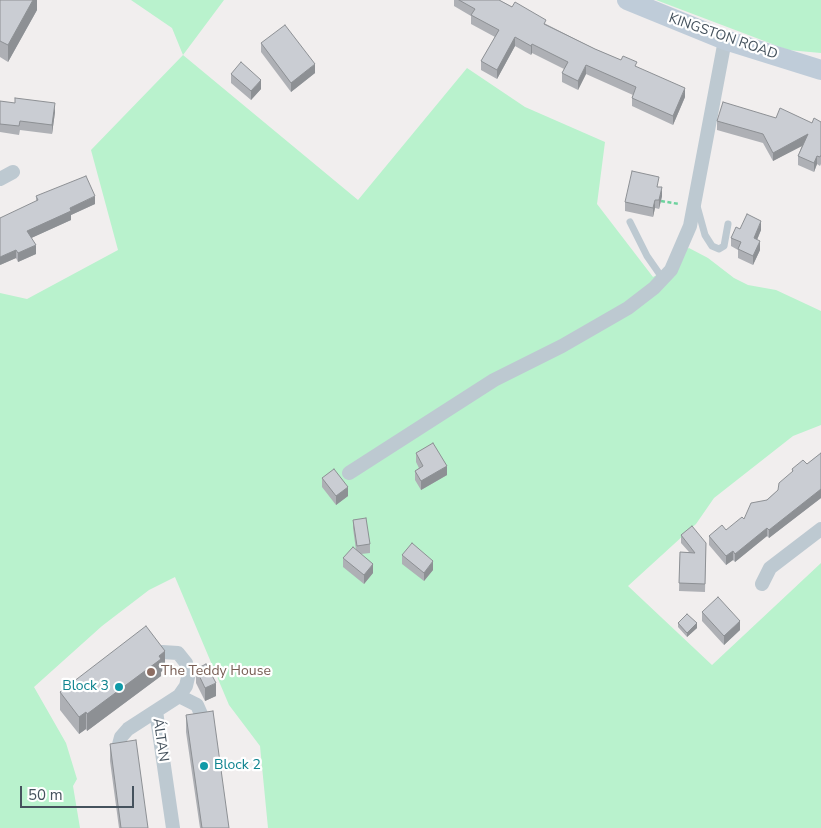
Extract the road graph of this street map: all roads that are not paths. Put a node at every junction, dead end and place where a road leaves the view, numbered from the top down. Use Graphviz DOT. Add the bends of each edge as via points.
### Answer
graph roads {
  1 [pos="627,0"];
  2 [pos="725,40"];
  3 [pos="821,70"];
  4 [pos="13,172"];
  5 [pos="0,179"];
  6 [pos="693,205"];
  7 [pos="630,222"];
  8 [pos="728,224"];
  9 [pos="663,279"];
  10 [pos="349,474"];
  11 [pos="821,529"];
  12 [pos="762,584"];
  13 [pos="162,652"];
  14 [pos="179,696"];
  15 [pos="156,710"];
  16 [pos="204,721"];
  17 [pos="117,752"];
  18 [pos="174,828"];
  1 -- 2 [label="main road, KINGSTON ROAD"];
  2 -- 3 [label="main road, KINGSTON ROAD"];
  2 -- 6 [label="street"];
  4 -- 5 [label="street"];
  6 -- 8 [label="lane" via="697,206 705,236 712,246 719,249 724,246"];
  6 -- 9 [label="street" via="690,226 671,270"];
  7 -- 9 [label="lane" via="646,256"];
  9 -- 10 [label="street" via="628,308 494,380"];
  11 -- 12 [label="street" via="770,568"];
  13 -- 14 [label="street" via="178,653 188,668 186,686"];
  14 -- 15 [label="street, ÁLTAN"];
  14 -- 16 [label="street" via="197,706"];
  15 -- 17 [label="street, ÁLTAN" via="124,732"];
  15 -- 18 [label="street, ÁLTAN"];
}
